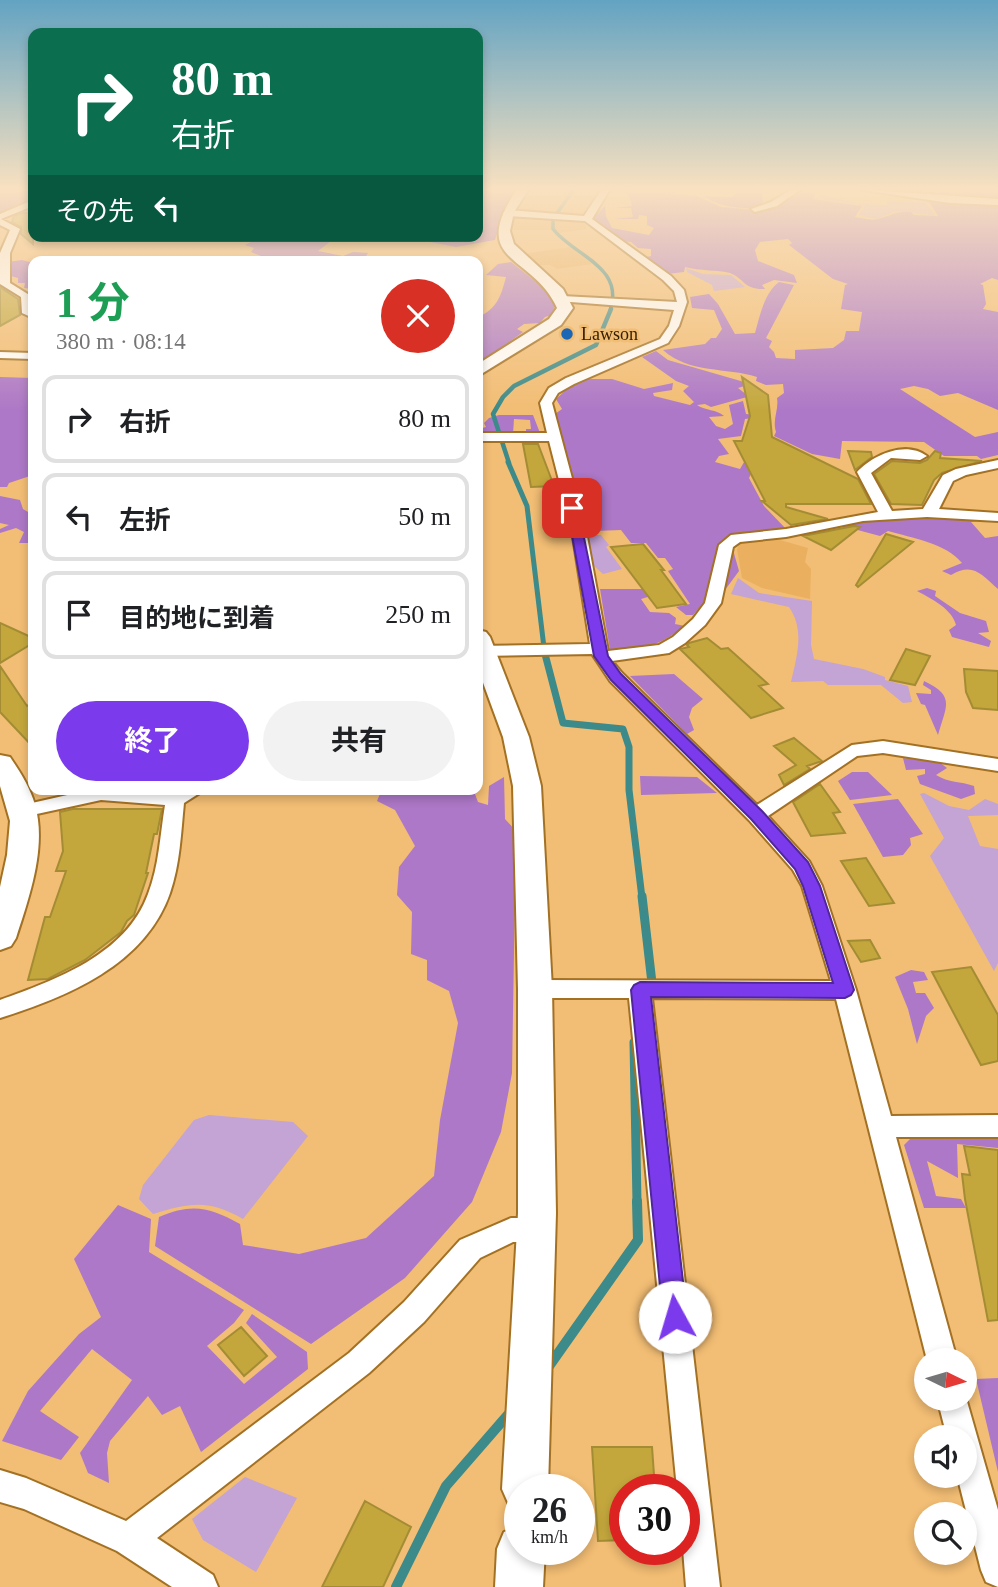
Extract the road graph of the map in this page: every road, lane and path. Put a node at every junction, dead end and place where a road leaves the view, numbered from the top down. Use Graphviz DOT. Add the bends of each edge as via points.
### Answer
graph roads {
  1 [pos="5,263"];
  2 [pos="524,263"];
  3 [pos="646,263"];
  4 [pos="562,299"];
  5 [pos="680,307"];
  6 [pos="28,313"];
  7 [pos="0,355"];
  8 [pos="28,356"];
  9 [pos="483,368"];
  10 [pos="483,437"];
  11 [pos="553,437"];
  12 [pos="920,456"];
  13 [pos="998,464"];
  14 [pos="928,513"];
  15 [pos="887,514"];
  16 [pos="998,517"];
  17 [pos="483,646"];
  18 [pos="558,650"];
  19 [pos="599,653"];
  20 [pos="483,654"];
  21 [pos="0,763"];
  22 [pos="998,765"];
  23 [pos="95,795"];
  24 [pos="136,795"];
  25 [pos="185,795"];
  26 [pos="175,800"];
  27 [pos="23,811"];
  28 [pos="756,815"];
  29 [pos="3,922"];
  30 [pos="536,989"];
  31 [pos="641,990"];
  32 [pos="845,990"];
  33 [pos="0,1009"];
  34 [pos="998,1126"];
  35 [pos="879,1127"];
  36 [pos="537,1230"];
  37 [pos="939,1348"];
  38 [pos="526,1474"];
  39 [pos="0,1486"];
  40 [pos="976,1488"];
  41 [pos="129,1539"];
  42 [pos="520,1565"];
  43 [pos="998,1570"];
  44 [pos="201,1587"];
  45 [pos="519,1587"];
  46 [pos="703,1587"];
  1 -- 6 [label="street" via="5,284 26,296"];
  2 -- 4 [label="street"];
  3 -- 5 [label="street" via="679,290"];
  4 -- 5 [label="street"];
  4 -- 9 [label="street" via="565,308 555,322"];
  5 -- 11 [label="street" via="664,341 553,391 546,403"];
  7 -- 8 [label="street"];
  10 -- 11 [label="street"];
  11 -- 19 [label="street" via="579,531"];
  12 -- 15 [label="street" via="888,454 864,471"];
  13 -- 14 [label="street" via="953,475"];
  14 -- 15 [label="street"];
  14 -- 16 [label="street"];
  15 -- 19 [label="street" via="736,538 726,545 713,603 679,640 663,649"];
  17 -- 18 [label="street"];
  18 -- 19 [label="street"];
  19 -- 28 [label="street" via="616,677"];
  20 -- 30 [label="street" via="516,737 527,786"];
  21 -- 27 [label="street"];
  22 -- 28 [label="street" via="883,747 852,751"];
  23 -- 27 [label="street"];
  24 -- 26 [label="street"];
  25 -- 26 [label="street"];
  26 -- 33 [label="street" via="154,906 130,939 69,984"];
  27 -- 29 [label="street" via="22,856"];
  28 -- 32 [label="street" via="802,866"];
  30 -- 31 [label="street"];
  30 -- 36 [label="street"];
  31 -- 32 [label="street"];
  31 -- 46 [label="street"];
  32 -- 35 [label="street"];
  34 -- 35 [label="street"];
  35 -- 37 [label="street"];
  36 -- 38 [label="street"];
  36 -- 41 [label="street" via="511,1230 470,1249 414,1312 359,1363"];
  39 -- 41 [label="street"];
  40 -- 43 [label="street"];
  41 -- 44 [label="street"];
  42 -- 45 [label="street"];
}
